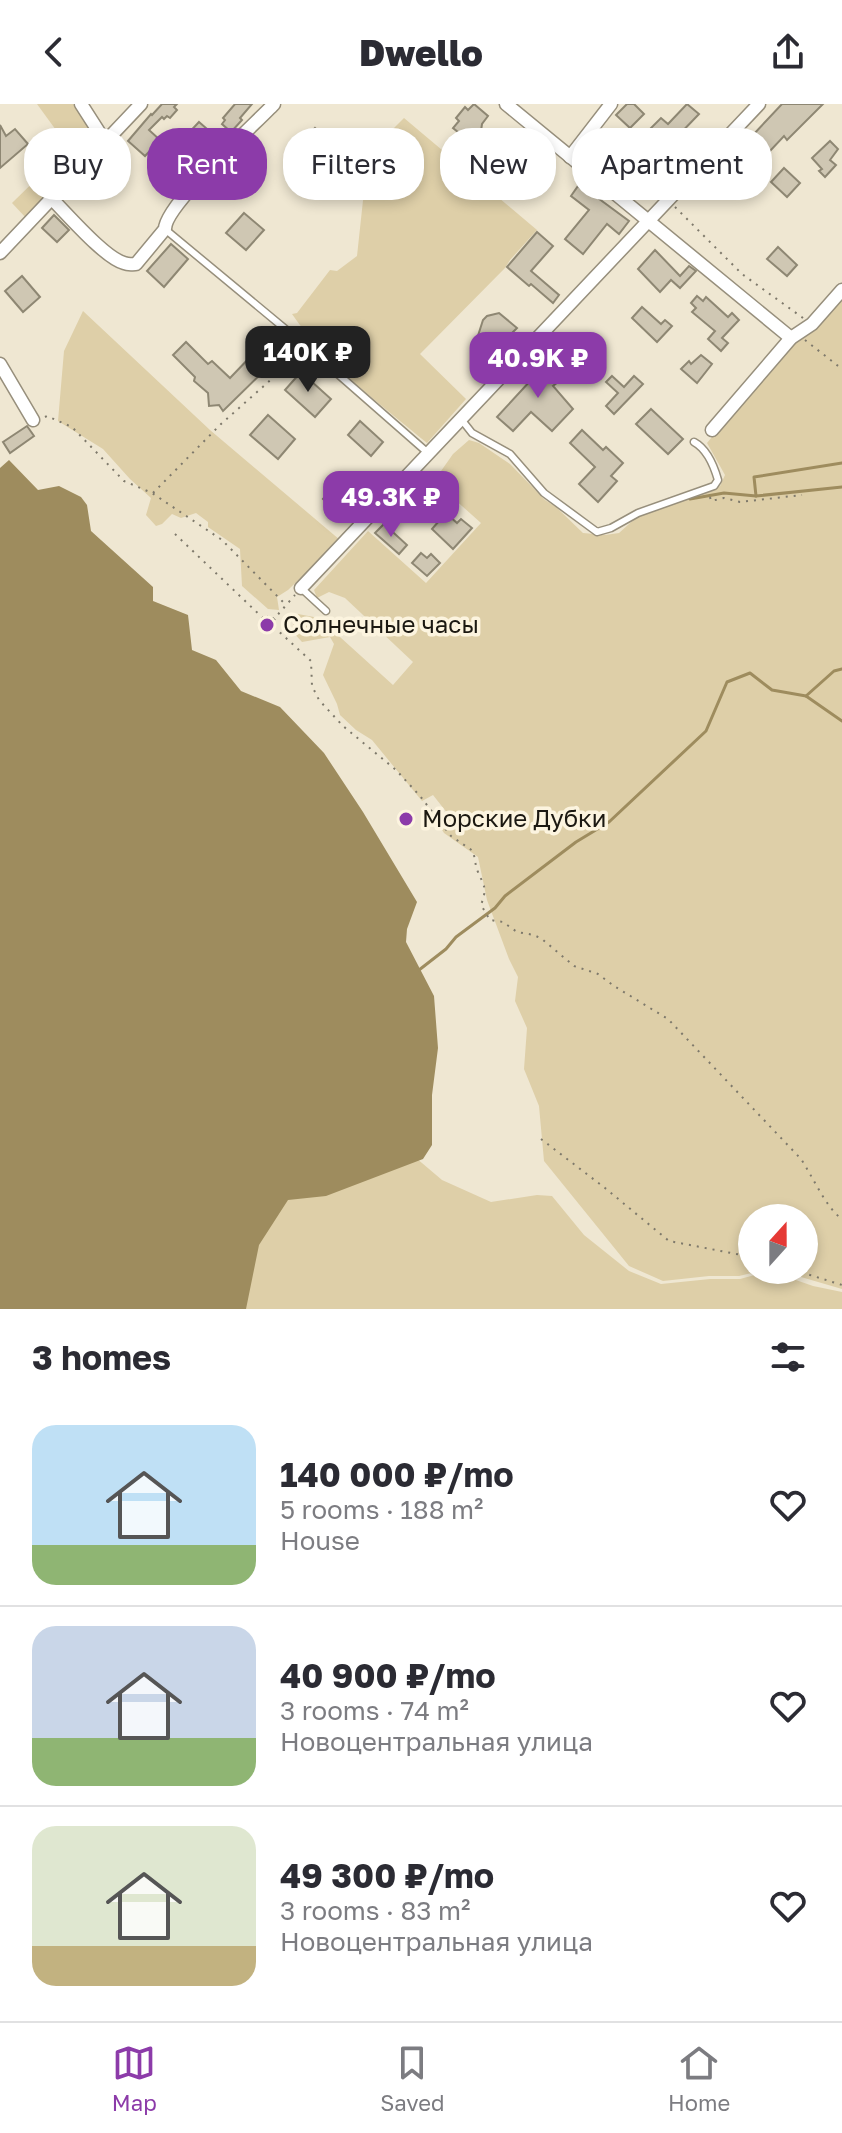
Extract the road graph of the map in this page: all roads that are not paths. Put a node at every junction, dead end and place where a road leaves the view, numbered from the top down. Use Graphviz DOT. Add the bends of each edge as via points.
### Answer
graph roads {
  1 [pos="81,104"];
  2 [pos="141,104"];
  3 [pos="274,104"];
  4 [pos="506,104"];
  5 [pos="611,104"];
  6 [pos="759,104"];
  7 [pos="96,128"];
  8 [pos="119,128"];
  9 [pos="570,157"];
  10 [pos="51,200"];
  11 [pos="53,200"];
  12 [pos="648,219"];
  13 [pos="165,229"];
  14 [pos="0,253"];
  15 [pos="842,290"];
  16 [pos="794,336"];
  17 [pos="0,364"];
  18 [pos="461,419"];
  19 [pos="33,420"];
  20 [pos="712,430"];
  21 [pos="694,442"];
  22 [pos="428,453"];
  23 [pos="301,588"];
  24 [pos="326,611"];
  1 -- 7 [label="street"];
  2 -- 8 [label="street"];
  3 -- 13 [label="street" via="188,191"];
  4 -- 9 [label="street"];
  5 -- 9 [label="street"];
  6 -- 12 [label="street"];
  9 -- 12 [label="street"];
  10 -- 14 [label="street"];
  11 -- 13 [label="street" via="107,253 127,265 136,264"];
  12 -- 16 [label="street"];
  12 -- 18 [label="street"];
  13 -- 22 [label="lane"];
  15 -- 16 [label="street"];
  16 -- 20 [label="street"];
  17 -- 19 [label="street"];
  18 -- 21 [label="lane" via="472,433 510,454 544,493 597,532 714,486 714,465"];
  18 -- 22 [label="street"];
  22 -- 23 [label="street"];
  23 -- 24 [label="lane"];
}
